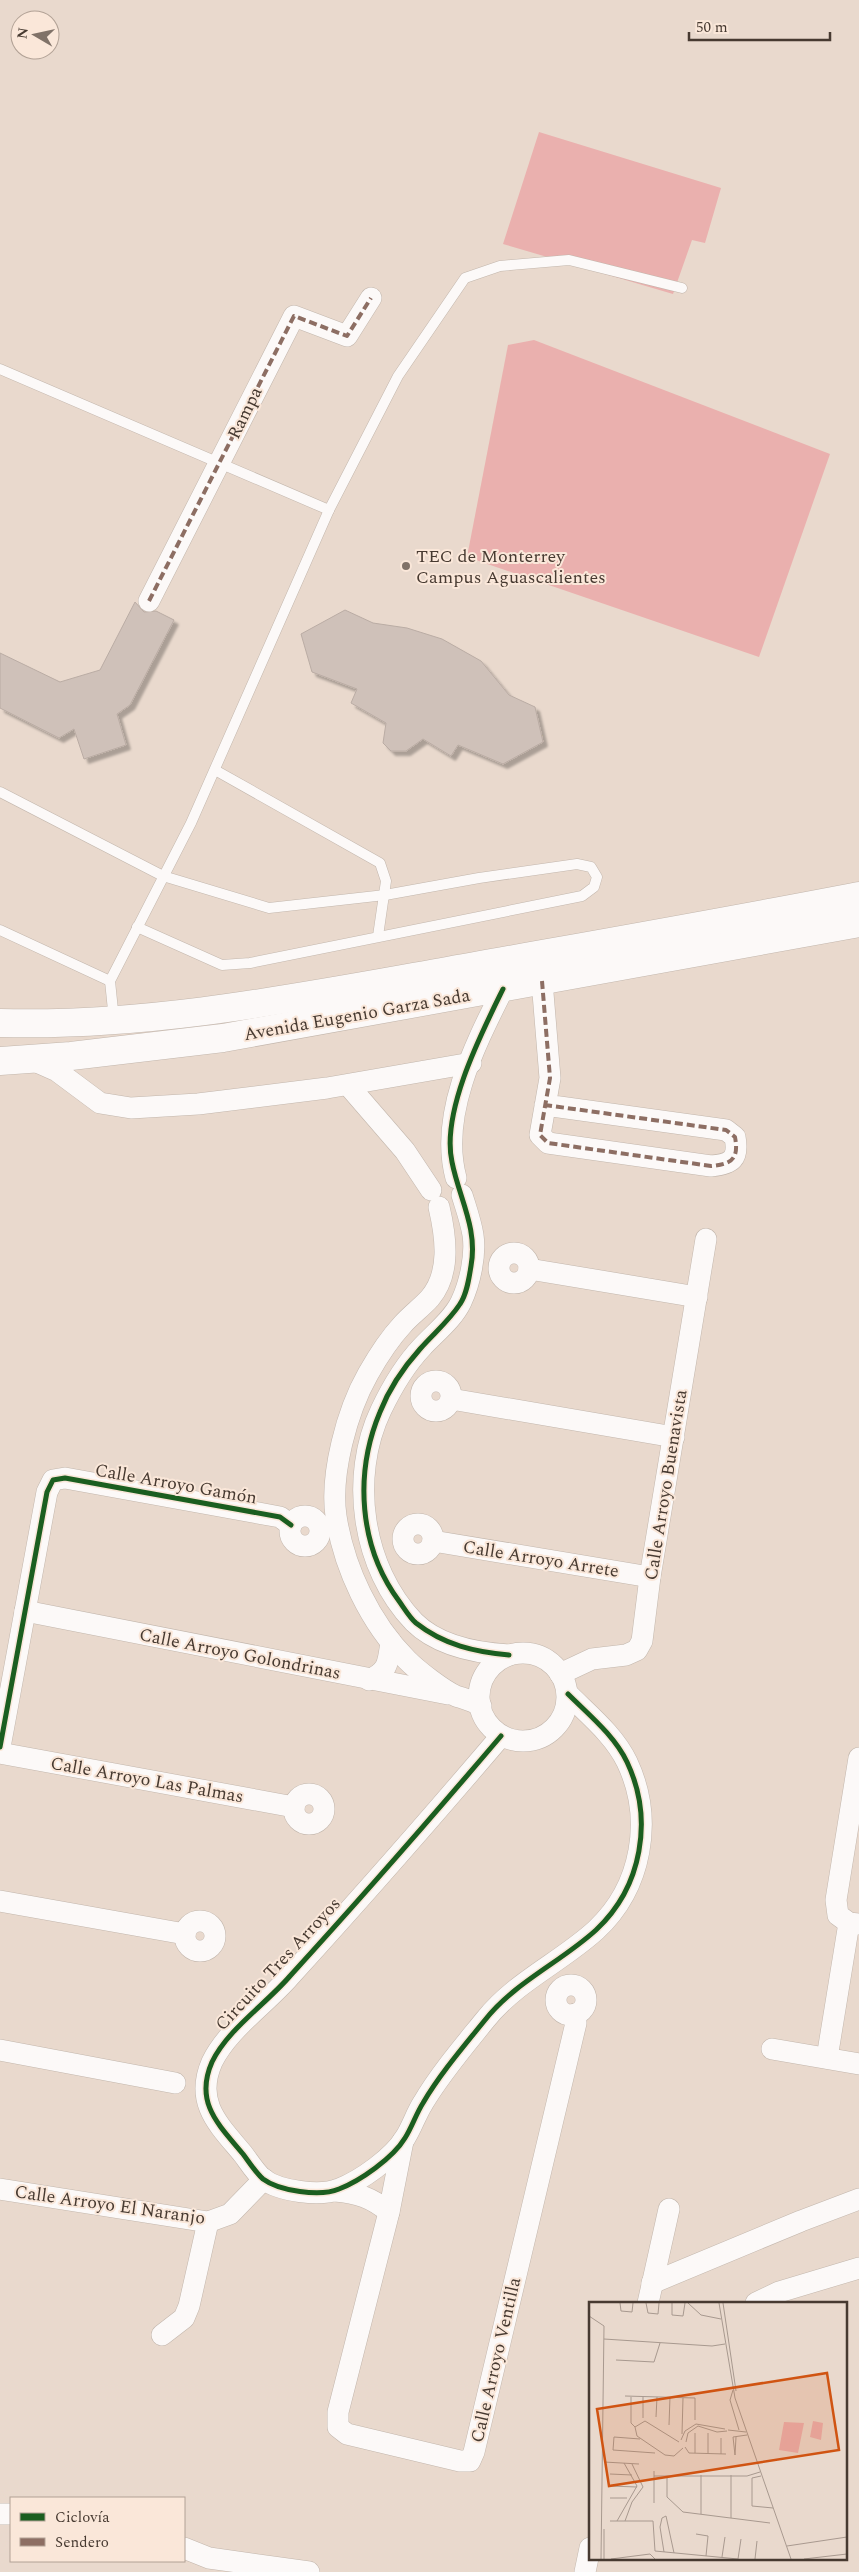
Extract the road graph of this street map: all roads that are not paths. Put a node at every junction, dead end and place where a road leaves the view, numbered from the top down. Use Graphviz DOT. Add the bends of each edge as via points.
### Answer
graph roads {
  1 [pos="682,288"];
  2 [pos="371,298"];
  3 [pos="0,369"];
  4 [pos="220,464"];
  5 [pos="329,510"];
  6 [pos="149,601"];
  7 [pos="215,770"];
  8 [pos="0,792"];
  9 [pos="163,876"];
  10 [pos="385,895"];
  11 [pos="859,896"];
  12 [pos="859,923"];
  13 [pos="137,927"];
  14 [pos="0,930"];
  15 [pos="378,936"];
  16 [pos="110,981"];
  17 [pos="542,982"];
  18 [pos="503,989"];
  19 [pos="114,1021"];
  20 [pos="0,1023"];
  21 [pos="29,1059"];
  22 [pos="0,1061"];
  23 [pos="471,1063"];
  24 [pos="348,1085"];
  25 [pos="545,1105"];
  26 [pos="450,1148"];
  27 [pos="413,1164"];
  28 [pos="706,1239"];
  29 [pos="529,1269"];
  30 [pos="697,1297"];
  31 [pos="451,1398"];
  32 [pos="674,1437"];
  33 [pos="291,1525"];
  34 [pos="433,1541"];
  35 [pos="650,1577"];
  36 [pos="25,1610"];
  37 [pos="391,1642"];
  38 [pos="508,1656"];
  39 [pos="560,1674"];
  40 [pos="369,1680"];
  41 [pos="568,1694"];
  42 [pos="455,1695"];
  43 [pos="480,1706"];
  44 [pos="502,1736"];
  45 [pos="0,1747"];
  46 [pos="0,1753"];
  47 [pos="859,1758"];
  48 [pos="294,1807"];
  49 [pos="0,1901"];
  50 [pos="854,1924"];
  51 [pos="186,1934"];
  52 [pos="575,2014"];
  53 [pos="772,2049"];
  54 [pos="0,2050"];
  55 [pos="827,2058"];
  56 [pos="859,2064"];
  57 [pos="175,2083"];
  58 [pos="403,2141"];
  59 [pos="264,2180"];
  60 [pos="0,2189"];
  61 [pos="335,2191"];
  62 [pos="859,2199"];
  63 [pos="669,2209"];
  64 [pos="389,2212"];
  65 [pos="208,2222"];
  66 [pos="859,2268"];
  67 [pos="650,2293"];
  68 [pos="778,2298"];
  69 [pos="760,2302"];
  70 [pos="162,2335"];
  71 [pos="185,2548"];
  72 [pos="589,2553"];
  73 [pos="310,2572"];
  74 [pos="585,2572"];
  1 -- 5 [label="lane" via="570,260 500,266 465,278 398,376"];
  2 -- 4 [label="street, Rampa" via="347,336 294,316"];
  3 -- 4 [label="lane"];
  4 -- 5 [label="lane"];
  4 -- 6 [label="street, Rampa"];
  5 -- 7 [label="lane"];
  7 -- 9 [label="lane"];
  7 -- 10 [label="lane" via="380,863 386,881"];
  8 -- 9 [label="lane"];
  9 -- 10 [label="lane" via="269,908"];
  9 -- 13 [label="lane"];
  10 -- 15 [label="lane"];
  10 -- 15 [label="lane" via="577,864 591,867 597,877 594,887 582,896"];
  11 -- 19 [label="main road, Avenida Eugenio Garza Sada" via="660,935 267,1004"];
  12 -- 17 [label="main road, Avenida Eugenio Garza Sada"];
  13 -- 15 [label="lane" via="222,965 250,963"];
  13 -- 16 [label="lane"];
  14 -- 16 [label="lane"];
  16 -- 19 [label="lane"];
  17 -- 18 [label="main road, Avenida Eugenio Garza Sada"];
  17 -- 25 [label="street" via="550,1078"];
  18 -- 21 [label="main road, Avenida Eugenio Garza Sada" via="223,1038"];
  18 -- 23 [label="street"];
  19 -- 20 [label="main road, Avenida Eugenio Garza Sada"];
  21 -- 22 [label="main road, Avenida Eugenio Garza Sada"];
  21 -- 24 [label="street" via="64,1075 100,1103 131,1108 198,1104"];
  23 -- 24 [label="street"];
  23 -- 26 [label="street" via="456,1102"];
  24 -- 27 [label="street"];
  25 -- 25 [label="street" via="726,1130 735,1137 738,1149 734,1159 724,1165 711,1166 548,1143 540,1135"];
  26 -- 27 [label="street" via="437,1165"];
  26 -- 38 [label="street" via="473,1235 472,1266 461,1303 399,1374 384,1405 367,1452 362,1494 368,1533 387,1584 415,1622 443,1641 475,1652"];
  27 -- 37 [label="street" via="435,1199 446,1251 442,1276 431,1297 401,1326 368,1374 347,1422 337,1470 336,1515 346,1558 368,1607"];
  28 -- 30 [label="street, Calle Arroyo Buenavista"];
  29 -- 30 [label="street"];
  30 -- 32 [label="street, Calle Arroyo Buenavista"];
  31 -- 32 [label="street"];
  32 -- 35 [label="street, Calle Arroyo Buenavista"];
  33 -- 36 [label="street, Calle Arroyo Gamón" via="270,1515 65,1478 53,1480 47,1492"];
  34 -- 35 [label="street, Calle Arroyo Arrete"];
  35 -- 39 [label="street, Calle Arroyo Buenavista" via="642,1641 636,1650 626,1655 592,1659"];
  36 -- 40 [label="street, Calle Arroyo Golondrinas"];
  36 -- 45 [label="street"];
  37 -- 40 [label="street" via="387,1664 380,1675"];
  37 -- 42 [label="street" via="408,1662"];
  38 -- 39 [label="street" via="530,1654 545,1658"];
  38 -- 43 [label="street" via="495,1663 485,1675 481,1684"];
  39 -- 41 [label="street"];
  40 -- 42 [label="street, Calle Arroyo Golondrinas"];
  41 -- 44 [label="street" via="561,1721 551,1732 538,1740 522,1742"];
  41 -- 58 [label="street" via="611,1737 627,1763 642,1807 642,1836 635,1872 618,1906 597,1929 524,1982 488,2016 423,2103"];
  42 -- 43 [label="street"];
  43 -- 44 [label="street" via="490,1727"];
  44 -- 59 [label="street, Circuito Tres Arroyos" via="277,1991 225,2040 211,2065 206,2090 211,2115"];
  46 -- 48 [label="street, Calle Arroyo Las Palmas"];
  47 -- 50 [label="street" via="836,1900 838,1915"];
  49 -- 51 [label="street"];
  50 -- 55 [label="street"];
  52 -- 64 [label="street, Calle Arroyo Ventilla" via="576,2024 470,2460 460,2461 347,2434 338,2427 338,2412"];
  53 -- 55 [label="street"];
  54 -- 57 [label="street"];
  55 -- 56 [label="street"];
  58 -- 61 [label="street" via="366,2175"];
  58 -- 64 [label="street, Calle Arroyo Ventilla"];
  59 -- 61 [label="street" via="297,2192"];
  59 -- 65 [label="street, Calle Arroyo El Naranjo" via="230,2214"];
  60 -- 65 [label="street, Calle Arroyo El Naranjo"];
  61 -- 64 [label="street" via="374,2200"];
  62 -- 67 [label="street" via="801,2221"];
  63 -- 67 [label="street"];
  65 -- 70 [label="street" via="190,2306 184,2318"];
  66 -- 68 [label="street"];
  68 -- 69 [label="street"];
  71 -- 73 [label="street" via="209,2558"];
  72 -- 74 [label="street"];
}
